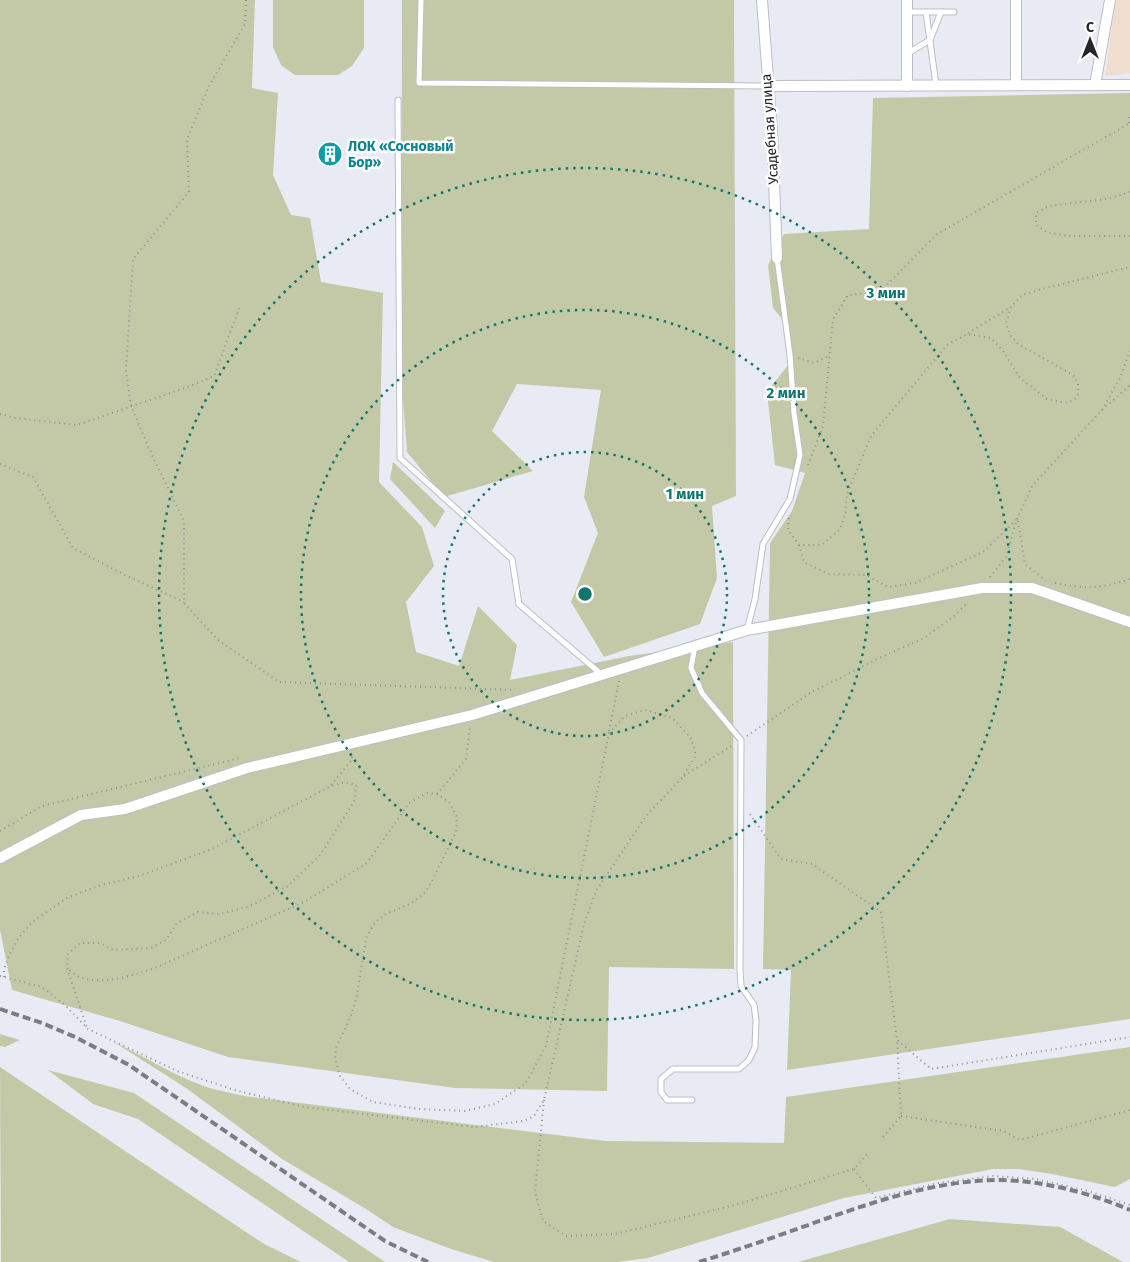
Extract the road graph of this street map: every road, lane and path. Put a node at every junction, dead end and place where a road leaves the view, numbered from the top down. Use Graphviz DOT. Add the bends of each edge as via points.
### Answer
graph roads {
  1 [pos="246,0"];
  2 [pos="421,0"];
  3 [pos="762,0"];
  4 [pos="907,0"];
  5 [pos="1016,0"];
  6 [pos="1110,0"];
  7 [pos="907,12"];
  8 [pos="926,12"];
  9 [pos="941,12"];
  10 [pos="954,12"];
  11 [pos="930,40"];
  12 [pos="907,54"];
  13 [pos="1095,85"];
  14 [pos="1130,85"];
  15 [pos="767,86"];
  16 [pos="907,86"];
  17 [pos="936,86"];
  18 [pos="1016,86"];
  19 [pos="398,100"];
  20 [pos="1130,113"];
  21 [pos="1130,124"];
  22 [pos="1130,192"];
  23 [pos="1130,236"];
  24 [pos="777,258"];
  25 [pos="1130,267"];
  26 [pos="240,306"];
  27 [pos="1011,307"];
  28 [pos="959,338"];
  29 [pos="1130,351"];
  30 [pos="830,354"];
  31 [pos="790,355"];
  32 [pos="1130,385"];
  33 [pos="131,406"];
  34 [pos="1100,412"];
  35 [pos="0,414"];
  36 [pos="0,464"];
  37 [pos="805,471"];
  38 [pos="790,513"];
  39 [pos="1017,519"];
  40 [pos="799,545"];
  41 [pos="1130,579"];
  42 [pos="982,588"];
  43 [pos="968,602"];
  44 [pos="184,603"];
  45 [pos="1130,622"];
  46 [pos="747,630"];
  47 [pos="695,645"];
  48 [pos="621,668"];
  49 [pos="602,675"];
  50 [pos="521,690"];
  51 [pos="472,715"];
  52 [pos="609,733"];
  53 [pos="741,740"];
  54 [pos="352,743"];
  55 [pos="248,756"];
  56 [pos="682,778"];
  57 [pos="329,787"];
  58 [pos="437,794"];
  59 [pos="741,801"];
  60 [pos="0,831"];
  61 [pos="0,858"];
  62 [pos="67,968"];
  63 [pos="0,976"];
  64 [pos="4,977"];
  65 [pos="88,1029"];
  66 [pos="1130,1036"];
  67 [pos="898,1040"];
  68 [pos="544,1100"];
  69 [pos="692,1100"];
  70 [pos="1130,1110"];
  71 [pos="901,1116"];
  72 [pos="883,1137"];
  73 [pos="868,1153"];
  74 [pos="854,1169"];
  75 [pos="1130,1206"];
  1 -- 33 [label="path" via="245,24 209,86 188,139 189,192 134,259 126,370"];
  2 -- 15 [label="lane" via="419,83"];
  3 -- 15 [label="street, Усадебная улица"];
  4 -- 7 [label="street"];
  5 -- 18 [label="street"];
  6 -- 13 [label="street"];
  7 -- 8 [label="lane"];
  7 -- 12 [label="street"];
  8 -- 9 [label="lane"];
  8 -- 11 [label="lane"];
  9 -- 10 [label="lane"];
  9 -- 11 [label="lane"];
  11 -- 12 [label="lane"];
  11 -- 17 [label="lane"];
  12 -- 16 [label="street"];
  13 -- 14 [label="street"];
  13 -- 18 [label="street"];
  15 -- 16 [label="street"];
  15 -- 24 [label="street, Усадебная улица"];
  16 -- 17 [label="street"];
  17 -- 18 [label="street"];
  19 -- 49 [label="lane" via="400,458 512,559 519,604"];
  20 -- 21 [label="path"];
  21 -- 30 [label="path" via="937,234 880,292 848,295 833,319"];
  22 -- 23 [label="path" via="1107,199 1049,206 1036,213 1036,224 1046,232 1068,236"];
  24 -- 31 [label="lane"];
  25 -- 27 [label="path" via="1022,295"];
  26 -- 33 [label="path" via="214,376"];
  27 -- 28 [label="path"];
  27 -- 28 [label="path" via="1006,322 1010,335 1018,344 1073,375 1078,383 1078,394 1074,400 1047,399 1040,394 1020,378 991,338 967,334"];
  28 -- 40 [label="path" via="947,345 871,436 847,494 840,529 822,545"];
  29 -- 34 [label="path" via="1120,378"];
  30 -- 31 [label="path" via="814,363"];
  30 -- 37 [label="path" via="823,426"];
  31 -- 46 [label="lane" via="800,455 790,498 763,544"];
  32 -- 34 [label="path"];
  33 -- 35 [label="path" via="77,425"];
  33 -- 44 [label="path" via="184,521"];
  34 -- 39 [label="path" via="1032,486"];
  36 -- 44 [label="path" via="33,477 73,548"];
  38 -- 40 [label="path" via="788,530"];
  39 -- 40 [label="path" via="983,552 915,583 888,588 866,575 828,574 804,562"];
  39 -- 41 [label="path" via="1025,564 1047,582 1081,588 1108,586"];
  39 -- 42 [label="path" via="1006,557"];
  42 -- 45 [label="street" via="1032,588"];
  42 -- 46 [label="street"];
  43 -- 53 [label="path" via="924,638 810,693"];
  44 -- 50 [label="path" via="218,640 280,682"];
  46 -- 47 [label="street"];
  47 -- 48 [label="street"];
  47 -- 53 [label="lane" via="691,668 702,692"];
  48 -- 49 [label="street"];
  48 -- 52 [label="path"];
  49 -- 51 [label="street"];
  51 -- 54 [label="street"];
  51 -- 58 [label="path" via="466,759"];
  52 -- 56 [label="path" via="624,716 645,710 672,718 691,738 696,755"];
  52 -- 58 [label="path" via="546,1046 526,1082 495,1104 465,1111 373,1102 350,1089 340,1076 334,1059 357,995 366,938 375,922 424,894 456,832 457,817 450,802"];
  53 -- 56 [label="path"];
  53 -- 59 [label="lane"];
  54 -- 57 [label="path" via="352,760"];
  54 -- 61 [label="street" via="247,768 125,809 81,815"];
  55 -- 60 [label="path" via="42,806"];
  56 -- 68 [label="path" via="646,816 596,891 584,924"];
  57 -- 62 [label="path" via="344,782 356,785 355,800 321,854 288,886 250,906 219,914 198,912 177,923 166,940 151,948 113,950 100,944 80,943 68,954"];
  57 -- 64 [label="path" via="212,849 67,898 27,928 9,956"];
  58 -- 62 [label="path" via="427,793 409,803 367,863 304,902 132,976 99,980 80,977"];
  59 -- 67 [label="path" via="782,859 812,864 881,912"];
  59 -- 69 [label="lane" via="740,969 741,986 754,1005 755,1047 749,1060 738,1069 673,1069 661,1079 661,1092 667,1100"];
  62 -- 65 [label="path"];
  63 -- 64 [label="path"];
  64 -- 65 [label="path" via="42,987"];
  65 -- 68 [label="path" via="177,1071 238,1091 305,1107 474,1127 524,1121 534,1116"];
  66 -- 67 [label="path" via="931,1069"];
  67 -- 71 [label="path"];
  68 -- 74 [label="path" via="535,1192 543,1221 566,1236 624,1232 735,1205"];
  70 -- 71 [label="path" via="1020,1140 1003,1131"];
  71 -- 72 [label="path"];
  73 -- 74 [label="path"];
  74 -- 75 [label="path" via="876,1198 938,1183 993,1176 1036,1179 1088,1191"];
}
